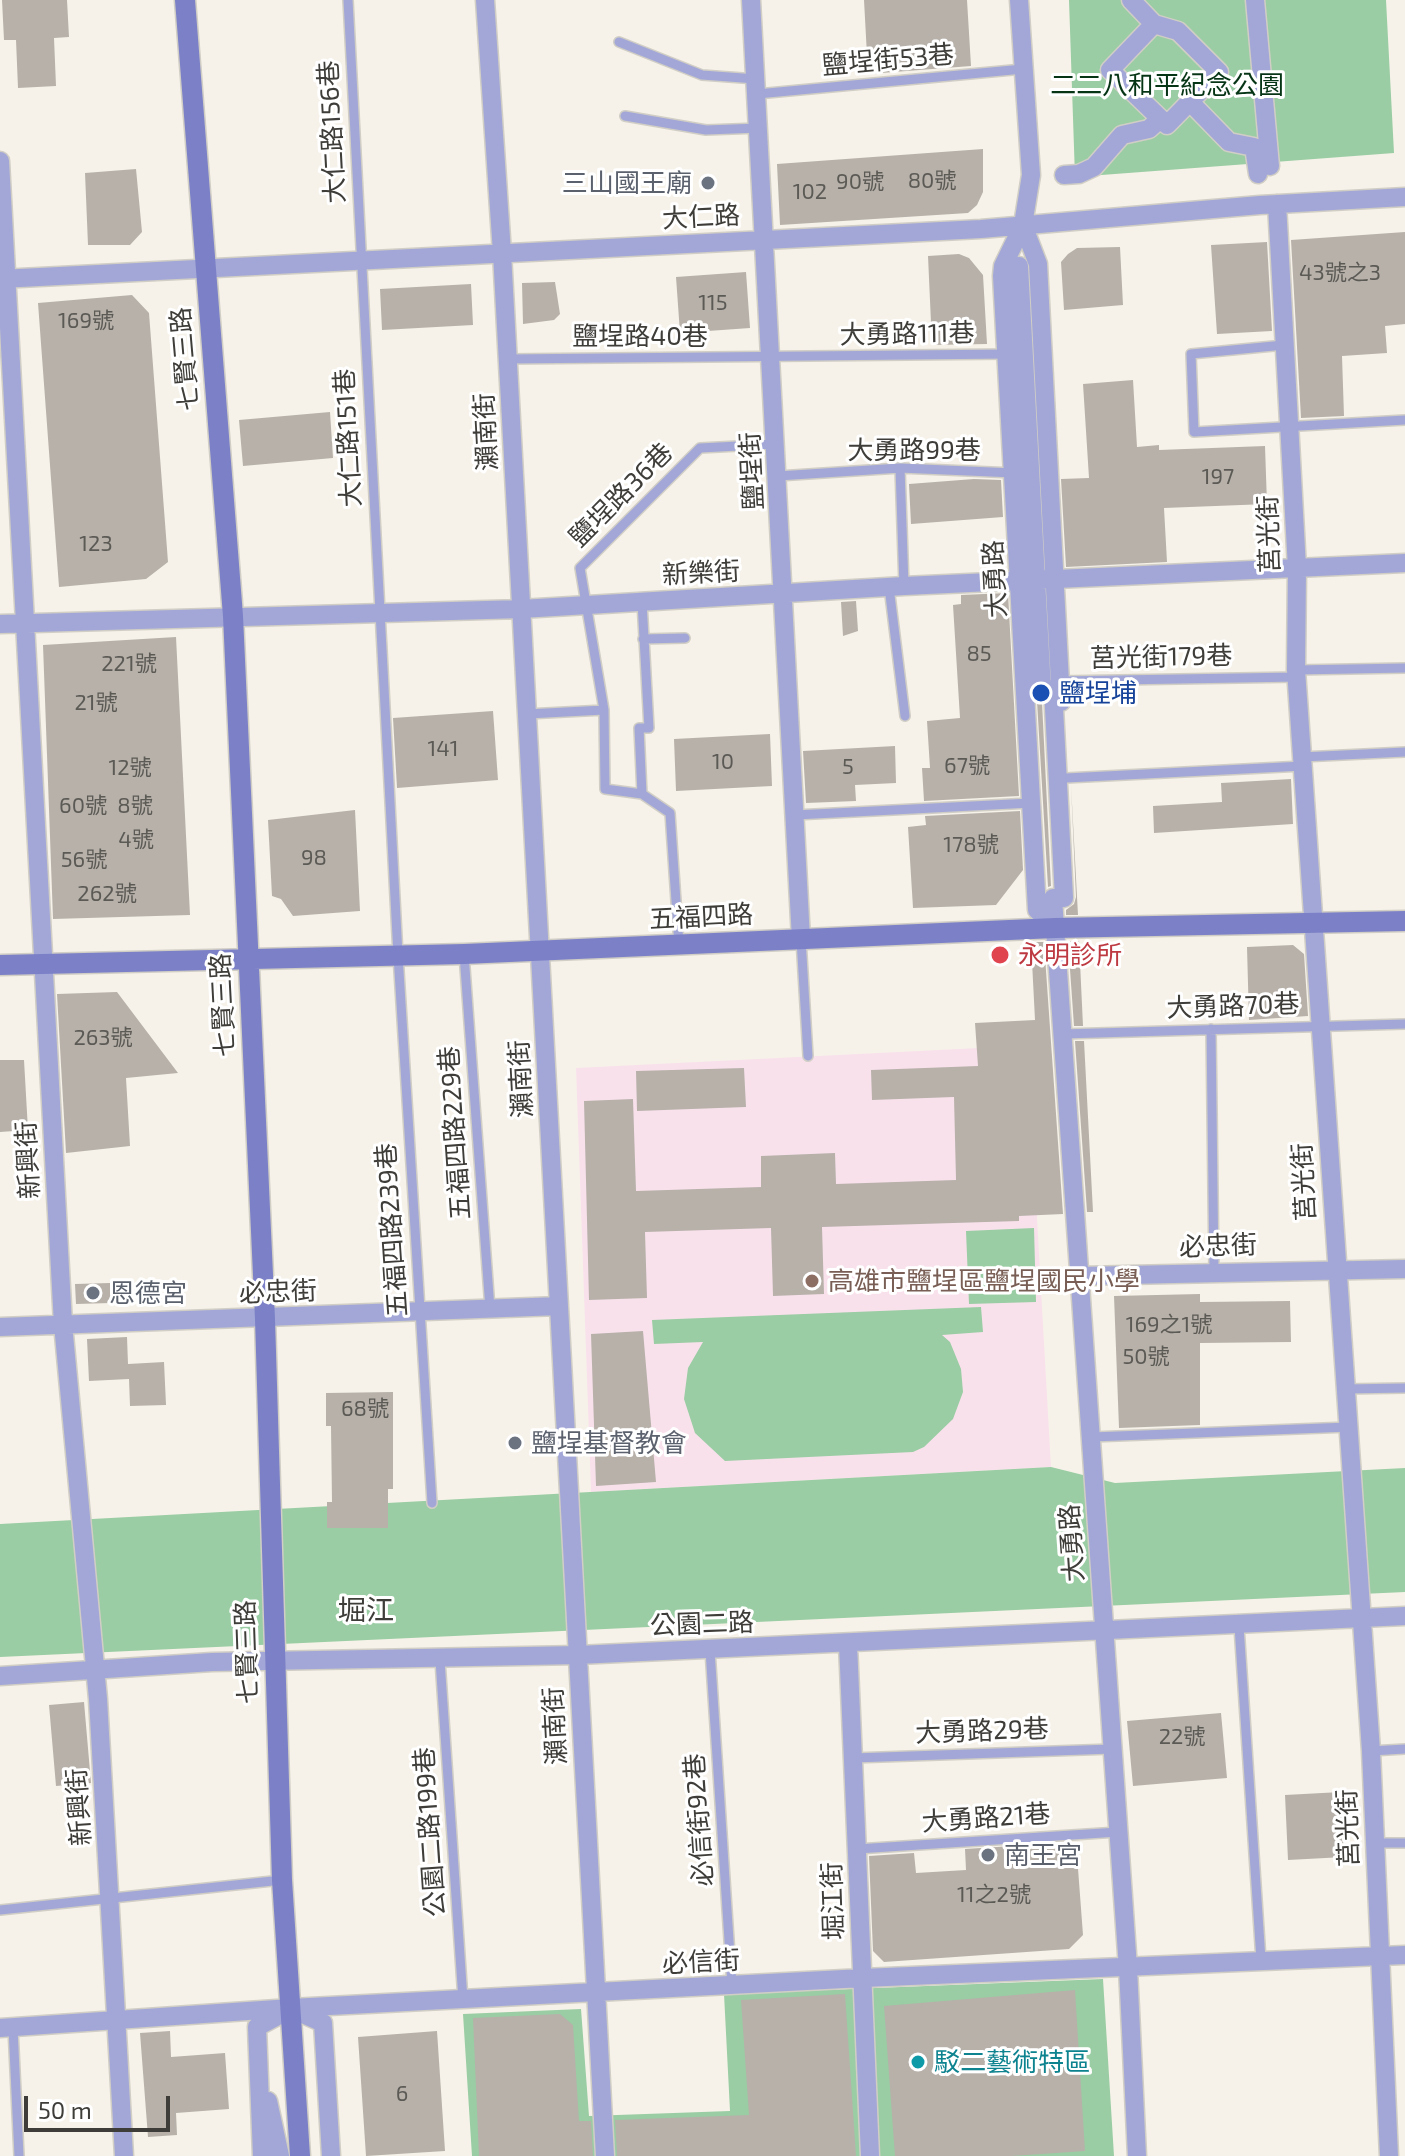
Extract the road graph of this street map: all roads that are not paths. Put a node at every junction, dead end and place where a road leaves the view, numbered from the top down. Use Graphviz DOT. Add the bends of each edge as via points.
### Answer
graph roads {
  1 [pos="185,0"];
  2 [pos="348,0"];
  3 [pos="485,0"];
  4 [pos="751,0"];
  5 [pos="1019,0"];
  6 [pos="1131,0"];
  7 [pos="1255,0"];
  8 [pos="1154,24"];
  9 [pos="619,42"];
  10 [pos="1023,69"];
  11 [pos="756,86"];
  12 [pos="1190,102"];
  13 [pos="625,116"];
  14 [pos="1160,119"];
  15 [pos="759,128"];
  16 [pos="0,161"];
  17 [pos="1064,175"];
  18 [pos="1405,197"];
  19 [pos="1277,204"];
  20 [pos="1023,225"];
  21 [pos="766,240"];
  22 [pos="502,253"];
  23 [pos="361,263"];
  24 [pos="1019,266"];
  25 [pos="204,270"];
  26 [pos="3,279"];
  27 [pos="1284,345"];
  28 [pos="1024,354"];
  29 [pos="772,357"];
  30 [pos="508,359"];
  31 [pos="1405,420"];
  32 [pos="1290,428"];
  33 [pos="776,444"];
  34 [pos="900,468"];
  35 [pos="1050,472"];
  36 [pos="1022,473"];
  37 [pos="778,476"];
  38 [pos="1405,563"];
  39 [pos="1297,568"];
  40 [pos="1037,581"];
  41 [pos="896,586"];
  42 [pos="784,594"];
  43 [pos="642,602"];
  44 [pos="585,605"];
  45 [pos="521,609"];
  46 [pos="379,610"];
  47 [pos="233,616"];
  48 [pos="0,624"];
  49 [pos="25,624"];
  50 [pos="685,638"];
  51 [pos="643,639"];
  52 [pos="1405,668"];
  53 [pos="1296,673"];
  54 [pos="1042,681"];
  55 [pos="604,710"];
  56 [pos="527,714"];
  57 [pos="905,716"];
  58 [pos="1405,752"];
  59 [pos="1302,762"];
  60 [pos="1066,778"];
  61 [pos="642,794"];
  62 [pos="1031,803"];
  63 [pos="795,815"];
  64 [pos="1405,921"];
  65 [pos="1315,924"];
  66 [pos="1055,928"];
  67 [pos="801,939"];
  68 [pos="679,945"];
  69 [pos="540,951"];
  70 [pos="464,954"];
  71 [pos="398,955"];
  72 [pos="247,960"];
  73 [pos="0,965"];
  74 [pos="44,965"];
  75 [pos="1405,1024"];
  76 [pos="1321,1025"];
  77 [pos="1211,1029"];
  78 [pos="1063,1034"];
  79 [pos="808,1056"];
  80 [pos="1335,1268"];
  81 [pos="1405,1269"];
  82 [pos="1214,1272"];
  83 [pos="1081,1276"];
  84 [pos="559,1306"];
  85 [pos="490,1309"];
  86 [pos="419,1311"];
  87 [pos="265,1319"];
  88 [pos="63,1324"];
  89 [pos="0,1327"];
  90 [pos="1405,1388"];
  91 [pos="1346,1389"];
  92 [pos="1349,1427"];
  93 [pos="1092,1437"];
  94 [pos="432,1503"];
  95 [pos="1405,1616"];
  96 [pos="1361,1619"];
  97 [pos="1239,1626"];
  98 [pos="1105,1629"];
  99 [pos="848,1644"];
  100 [pos="710,1650"];
  101 [pos="578,1655"];
  102 [pos="440,1660"];
  103 [pos="273,1661"];
  104 [pos="95,1669"];
  105 [pos="0,1676"];
  106 [pos="1112,1749"];
  107 [pos="1405,1749"];
  108 [pos="1371,1751"];
  109 [pos="853,1758"];
  110 [pos="1118,1832"];
  111 [pos="1375,1843"];
  112 [pos="1405,1843"];
  113 [pos="857,1849"];
  114 [pos="282,1880"];
  115 [pos="111,1896"];
  116 [pos="0,1910"];
  117 [pos="1405,1955"];
  118 [pos="1378,1956"];
  119 [pos="1261,1960"];
  120 [pos="1128,1968"];
  121 [pos="732,1986"];
  122 [pos="863,1986"];
  123 [pos="596,1994"];
  124 [pos="463,2000"];
  125 [pos="291,2008"];
  126 [pos="115,2021"];
  127 [pos="7,2028"];
  128 [pos="258,2051"];
  129 [pos="19,2156"];
  130 [pos="124,2156"];
  131 [pos="262,2156"];
  132 [pos="280,2156"];
  133 [pos="300,2156"];
  134 [pos="331,2156"];
  135 [pos="605,2156"];
  136 [pos="870,2156"];
  137 [pos="1137,2156"];
  138 [pos="1389,2156"];
  1 -- 25 [label="street, 七賢三路"];
  2 -- 23 [label="lane, 大仁路156巷"];
  3 -- 22 [label="street, 瀨南街"];
  4 -- 11 [label="street, 鹽埕街"];
  5 -- 10 [label="street, 大勇路"];
  6 -- 8 [label="street"];
  7 -- 12 [label="street" via="1264,170 1254,147 1229,142"];
  8 -- 12 [label="street" via="1178,31 1219,72"];
  8 -- 14 [label="street" via="1110,70"];
  9 -- 11 [label="lane, 鹽埕街53巷" via="702,75"];
  10 -- 11 [label="lane, 鹽埕街53巷"];
  10 -- 20 [label="street, 大勇路" via="1031,175"];
  11 -- 15 [label="street, 鹽埕街"];
  12 -- 14 [label="street" via="1167,125"];
  13 -- 15 [label="lane" via="706,130"];
  14 -- 17 [label="street" via="1149,129 1122,135 1094,167"];
  15 -- 21 [label="street, 鹽埕街"];
  16 -- 26 [label="street, 新興街"];
  18 -- 19 [label="street, 大仁路"];
  19 -- 20 [label="street, 大仁路"];
  19 -- 27 [label="street, 莒光街"];
  20 -- 21 [label="street, 大仁路"];
  20 -- 28 [label="street, 大勇路" via="1038,264"];
  20 -- 28 [label="street, 大勇路" via="1003,266"];
  21 -- 22 [label="street, 大仁路"];
  21 -- 29 [label="street, 鹽埕街"];
  22 -- 23 [label="street, 大仁路"];
  22 -- 30 [label="street, 瀨南街"];
  23 -- 25 [label="street, 大仁路"];
  23 -- 46 [label="lane, 大仁路151巷"];
  24 -- 28 [label="street"];
  25 -- 26 [label="street, 大仁路"];
  25 -- 47 [label="street, 七賢三路"];
  26 -- 49 [label="street, 新興街"];
  27 -- 32 [label="street, 莒光街"];
  27 -- 32 [label="lane" via="1191,354 1194,432"];
  28 -- 29 [label="lane, 大勇路111巷"];
  28 -- 35 [label="street, 大勇路"];
  28 -- 36 [label="street, 大勇路"];
  29 -- 30 [label="lane, 鹽埕路40巷"];
  29 -- 33 [label="street, 鹽埕街"];
  30 -- 45 [label="street, 瀨南街"];
  31 -- 32 [label="lane"];
  32 -- 39 [label="street, 莒光街"];
  33 -- 37 [label="street, 鹽埕街"];
  33 -- 44 [label="lane, 鹽埕路36巷" via="700,448 580,568"];
  34 -- 36 [label="lane, 大勇路99巷"];
  34 -- 37 [label="lane, 大勇路99巷"];
  34 -- 41 [label="lane"];
  35 -- 36 [label="lane, 大勇路99巷"];
  35 -- 40 [label="street, 大勇路"];
  36 -- 40 [label="street, 大勇路"];
  37 -- 42 [label="street, 鹽埕街"];
  38 -- 39 [label="street, 新樂街"];
  39 -- 40 [label="street, 新樂街"];
  39 -- 53 [label="street, 莒光街"];
  40 -- 41 [label="street, 新樂街"];
  40 -- 54 [label="street, 大勇路"];
  40 -- 54 [label="street, 大勇路"];
  41 -- 42 [label="street, 新樂街"];
  41 -- 57 [label="lane"];
  42 -- 43 [label="street, 新樂街"];
  42 -- 63 [label="street, 鹽埕街"];
  43 -- 44 [label="street, 新樂街"];
  43 -- 51 [label="lane"];
  44 -- 45 [label="street, 新樂街"];
  44 -- 55 [label="lane"];
  45 -- 46 [label="street, 新樂街"];
  45 -- 56 [label="street, 瀨南街"];
  46 -- 47 [label="street, 新樂街"];
  46 -- 71 [label="lane, 大仁路151巷"];
  47 -- 49 [label="street, 新樂街"];
  47 -- 72 [label="street, 七賢三路"];
  48 -- 49 [label="street, 新樂街"];
  49 -- 74 [label="street, 新興街"];
  50 -- 51 [label="lane"];
  51 -- 61 [label="lane" via="649,728 639,728"];
  52 -- 53 [label="lane, 莒光街179巷"];
  53 -- 54 [label="lane, 莒光街179巷"];
  53 -- 59 [label="street, 莒光街"];
  54 -- 60 [label="street, 大勇路"];
  54 -- 62 [label="street, 大勇路"];
  54 -- 66 [label="street" via="1042,690 1053,689 1064,898 1053,898"];
  55 -- 56 [label="lane"];
  55 -- 61 [label="lane" via="605,789"];
  56 -- 69 [label="street, 瀨南街"];
  58 -- 59 [label="lane"];
  59 -- 60 [label="lane"];
  59 -- 65 [label="street, 莒光街"];
  60 -- 66 [label="street, 大勇路" via="1071,902"];
  61 -- 68 [label="lane" via="670,813"];
  62 -- 63 [label="lane"];
  62 -- 66 [label="street, 大勇路" via="1037,910"];
  63 -- 67 [label="street, 鹽埕街"];
  64 -- 65 [label="street, 五福四路"];
  65 -- 66 [label="street, 五福四路"];
  65 -- 76 [label="street, 莒光街"];
  66 -- 67 [label="street, 五福四路"];
  66 -- 78 [label="street, 大勇路"];
  67 -- 68 [label="street, 五福四路"];
  67 -- 79 [label="lane"];
  68 -- 69 [label="street, 五福四路"];
  69 -- 70 [label="street, 五福四路"];
  69 -- 84 [label="street, 瀨南街"];
  70 -- 71 [label="street, 五福四路"];
  70 -- 85 [label="lane, 五福四路229巷"];
  71 -- 72 [label="street, 五福四路"];
  71 -- 86 [label="lane, 五福四路239巷"];
  72 -- 74 [label="street, 五福四路"];
  72 -- 87 [label="street, 七賢三路"];
  73 -- 74 [label="street, 五福四路"];
  74 -- 88 [label="street, 新興街"];
  75 -- 76 [label="lane, 大勇路70巷"];
  76 -- 77 [label="lane, 大勇路70巷"];
  76 -- 80 [label="street, 莒光街"];
  77 -- 78 [label="lane, 大勇路70巷"];
  77 -- 82 [label="lane"];
  78 -- 83 [label="street, 大勇路"];
  80 -- 81 [label="street, 必忠街"];
  80 -- 82 [label="street, 必忠街"];
  80 -- 91 [label="street, 莒光街"];
  82 -- 83 [label="street, 必忠街"];
  83 -- 93 [label="street, 大勇路"];
  84 -- 85 [label="street, 必忠街"];
  84 -- 101 [label="street, 瀨南街"];
  85 -- 86 [label="street, 必忠街"];
  86 -- 87 [label="street, 必忠街"];
  86 -- 94 [label="lane, 五福四路239巷"];
  87 -- 88 [label="street, 必忠街"];
  87 -- 103 [label="street, 七賢三路"];
  88 -- 89 [label="street, 必忠街"];
  88 -- 104 [label="street, 新興街"];
  90 -- 91 [label="lane"];
  91 -- 92 [label="street, 莒光街"];
  92 -- 93 [label="lane"];
  92 -- 96 [label="street, 莒光街"];
  93 -- 98 [label="street, 大勇路"];
  95 -- 96 [label="street, 公園二路"];
  96 -- 97 [label="street, 公園二路"];
  96 -- 108 [label="street, 莒光街"];
  97 -- 98 [label="street, 公園二路"];
  97 -- 119 [label="lane"];
  98 -- 99 [label="street, 公園二路"];
  98 -- 106 [label="street, 大勇路"];
  99 -- 100 [label="street, 公園二路"];
  99 -- 109 [label="street, 堀江街"];
  100 -- 101 [label="street, 公園二路"];
  100 -- 121 [label="lane, 必信街92巷"];
  101 -- 102 [label="street, 公園二路"];
  101 -- 123 [label="street, 瀨南街"];
  102 -- 103 [label="street, 公園二路"];
  102 -- 124 [label="lane, 公園二路199巷"];
  103 -- 104 [label="street, 公園二路"];
  103 -- 114 [label="street, 七賢三路"];
  104 -- 105 [label="street, 公園二路"];
  104 -- 115 [label="street, 新興街"];
  106 -- 109 [label="lane, 大勇路29巷"];
  106 -- 110 [label="street, 大勇路"];
  107 -- 108 [label="lane"];
  108 -- 111 [label="street, 莒光街"];
  109 -- 113 [label="street, 堀江街"];
  110 -- 113 [label="lane, 大勇路21巷"];
  110 -- 120 [label="street, 大勇路"];
  111 -- 112 [label="lane"];
  111 -- 118 [label="street, 莒光街"];
  113 -- 122 [label="street, 堀江街"];
  114 -- 115 [label="lane"];
  114 -- 125 [label="street, 七賢三路"];
  115 -- 116 [label="lane"];
  115 -- 126 [label="street, 新興街"];
  117 -- 118 [label="street, 必信街"];
  118 -- 119 [label="street, 必信街"];
  118 -- 138 [label="street, 莒光街"];
  119 -- 120 [label="street, 必信街"];
  120 -- 122 [label="street, 必信街"];
  120 -- 137 [label="street, 大勇路"];
  121 -- 122 [label="street, 必信街"];
  121 -- 123 [label="street, 必信街"];
  122 -- 136 [label="street, 堀江街"];
  123 -- 124 [label="street, 必信街"];
  123 -- 135 [label="street, 瀨南街"];
  124 -- 125 [label="street, 必信街"];
  125 -- 126 [label="street, 必信街"];
  125 -- 128 [label="street" via="257,2027"];
  125 -- 133 [label="street, 七賢三路"];
  125 -- 134 [label="street" via="323,2023"];
  126 -- 127 [label="street, 必信街"];
  126 -- 130 [label="street, 新興街"];
  127 -- 129 [label="lane"];
  128 -- 131 [label="street"];
  128 -- 132 [label="street"];
}
